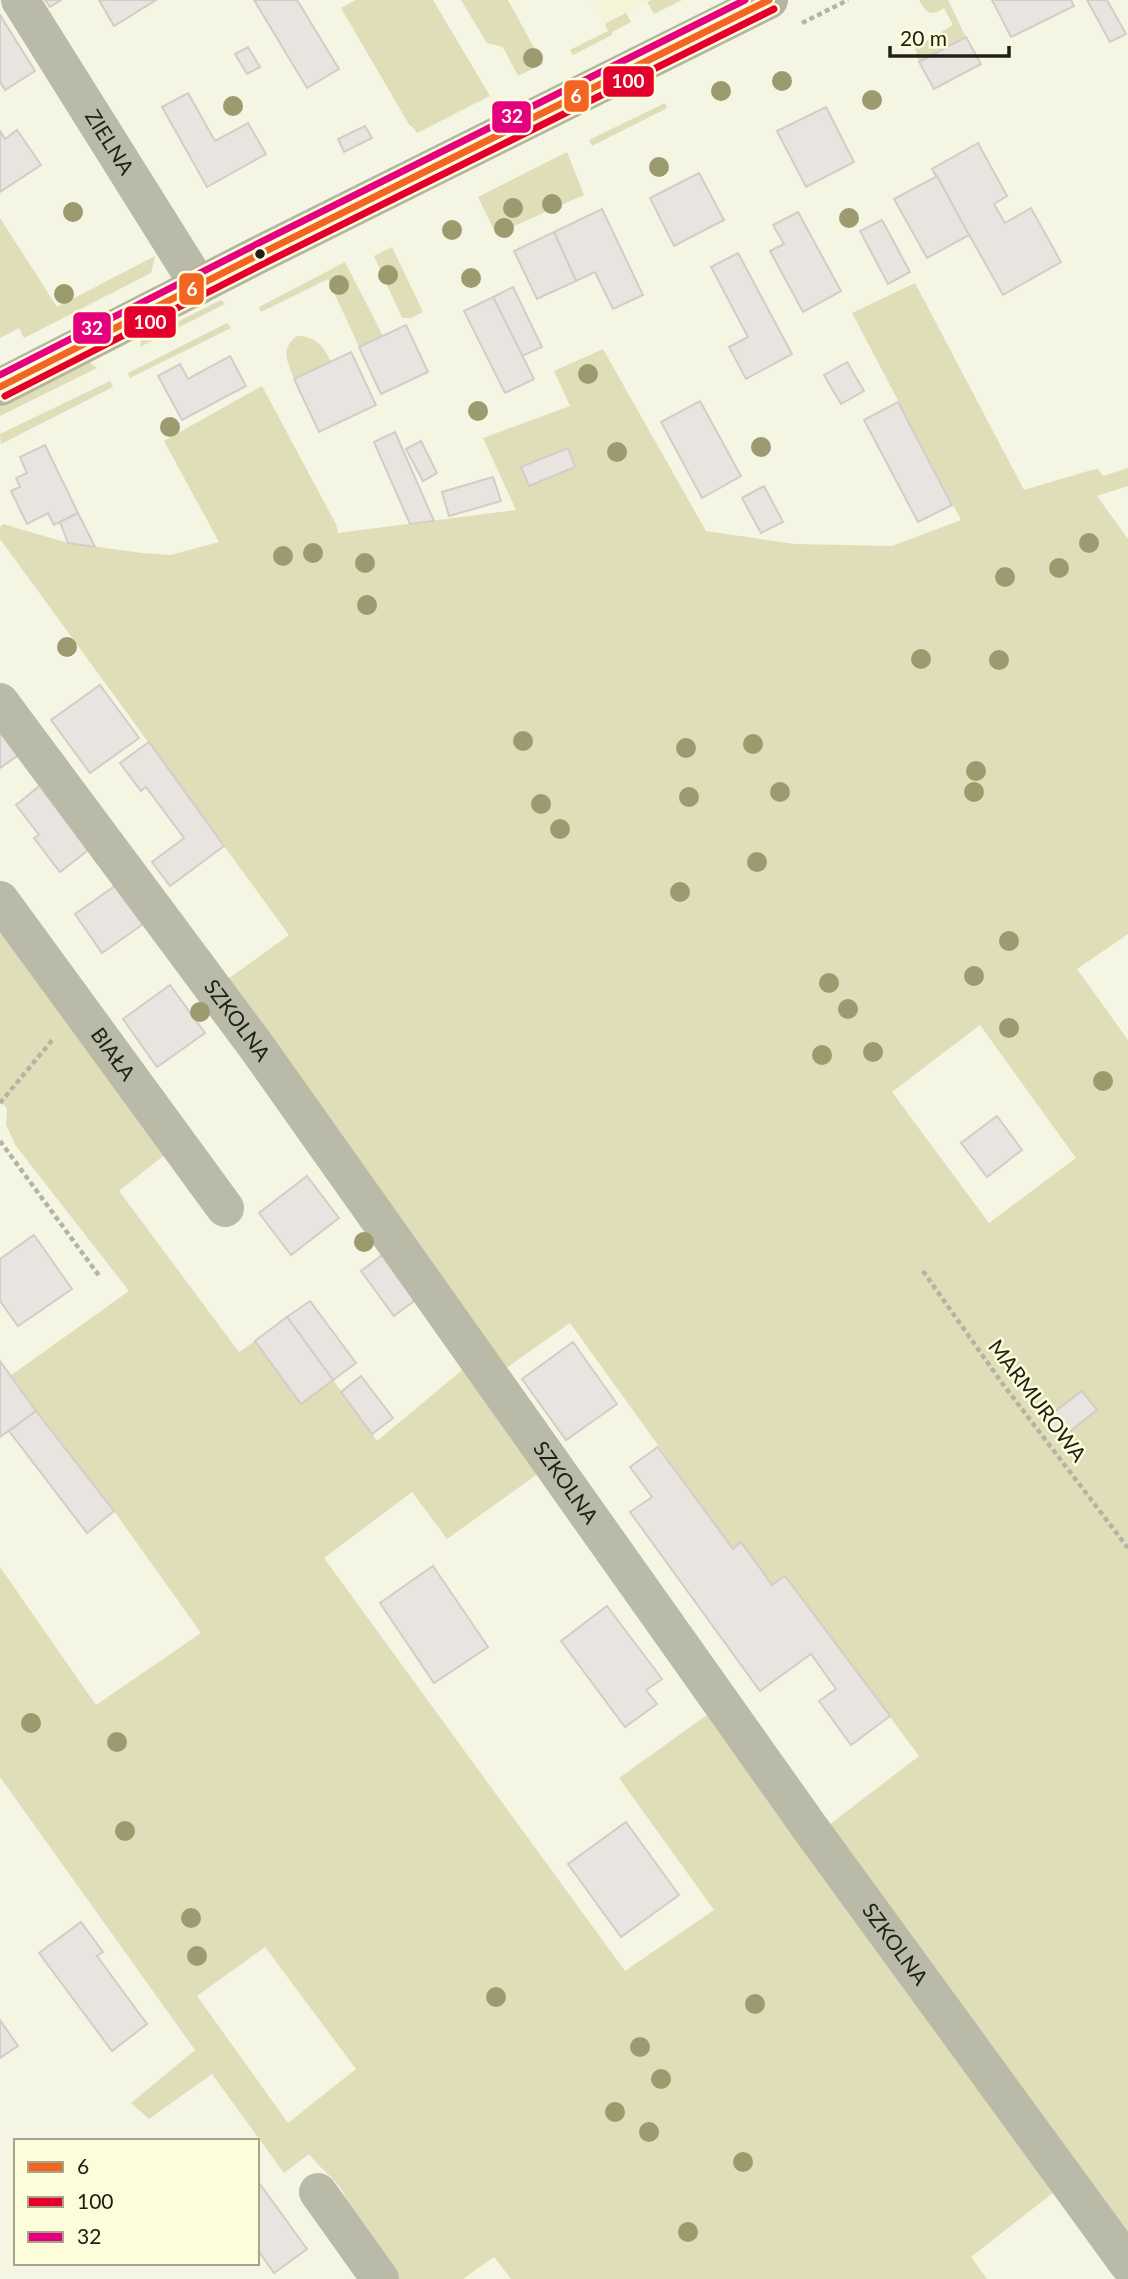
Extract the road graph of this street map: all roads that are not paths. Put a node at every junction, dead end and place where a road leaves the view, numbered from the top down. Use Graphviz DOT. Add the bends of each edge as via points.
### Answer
graph roads {
  1 [pos="20,0"];
  2 [pos="769,0"];
  3 [pos="199,286"];
  4 [pos="0,387"];
  5 [pos="0,702"];
  6 [pos="0,900"];
  7 [pos="225,1208"];
  8 [pos="318,2192"];
  9 [pos="1128,2264"];
  10 [pos="380,2279"];
  1 -- 3 [label="street, ZIELNA"];
  2 -- 3 [label="main road"];
  3 -- 4 [label="main road"];
  5 -- 9 [label="street, SZKOLNA" via="256,1046 810,1828"];
  6 -- 7 [label="street, BIAŁA"];
  8 -- 10 [label="street"];
}
